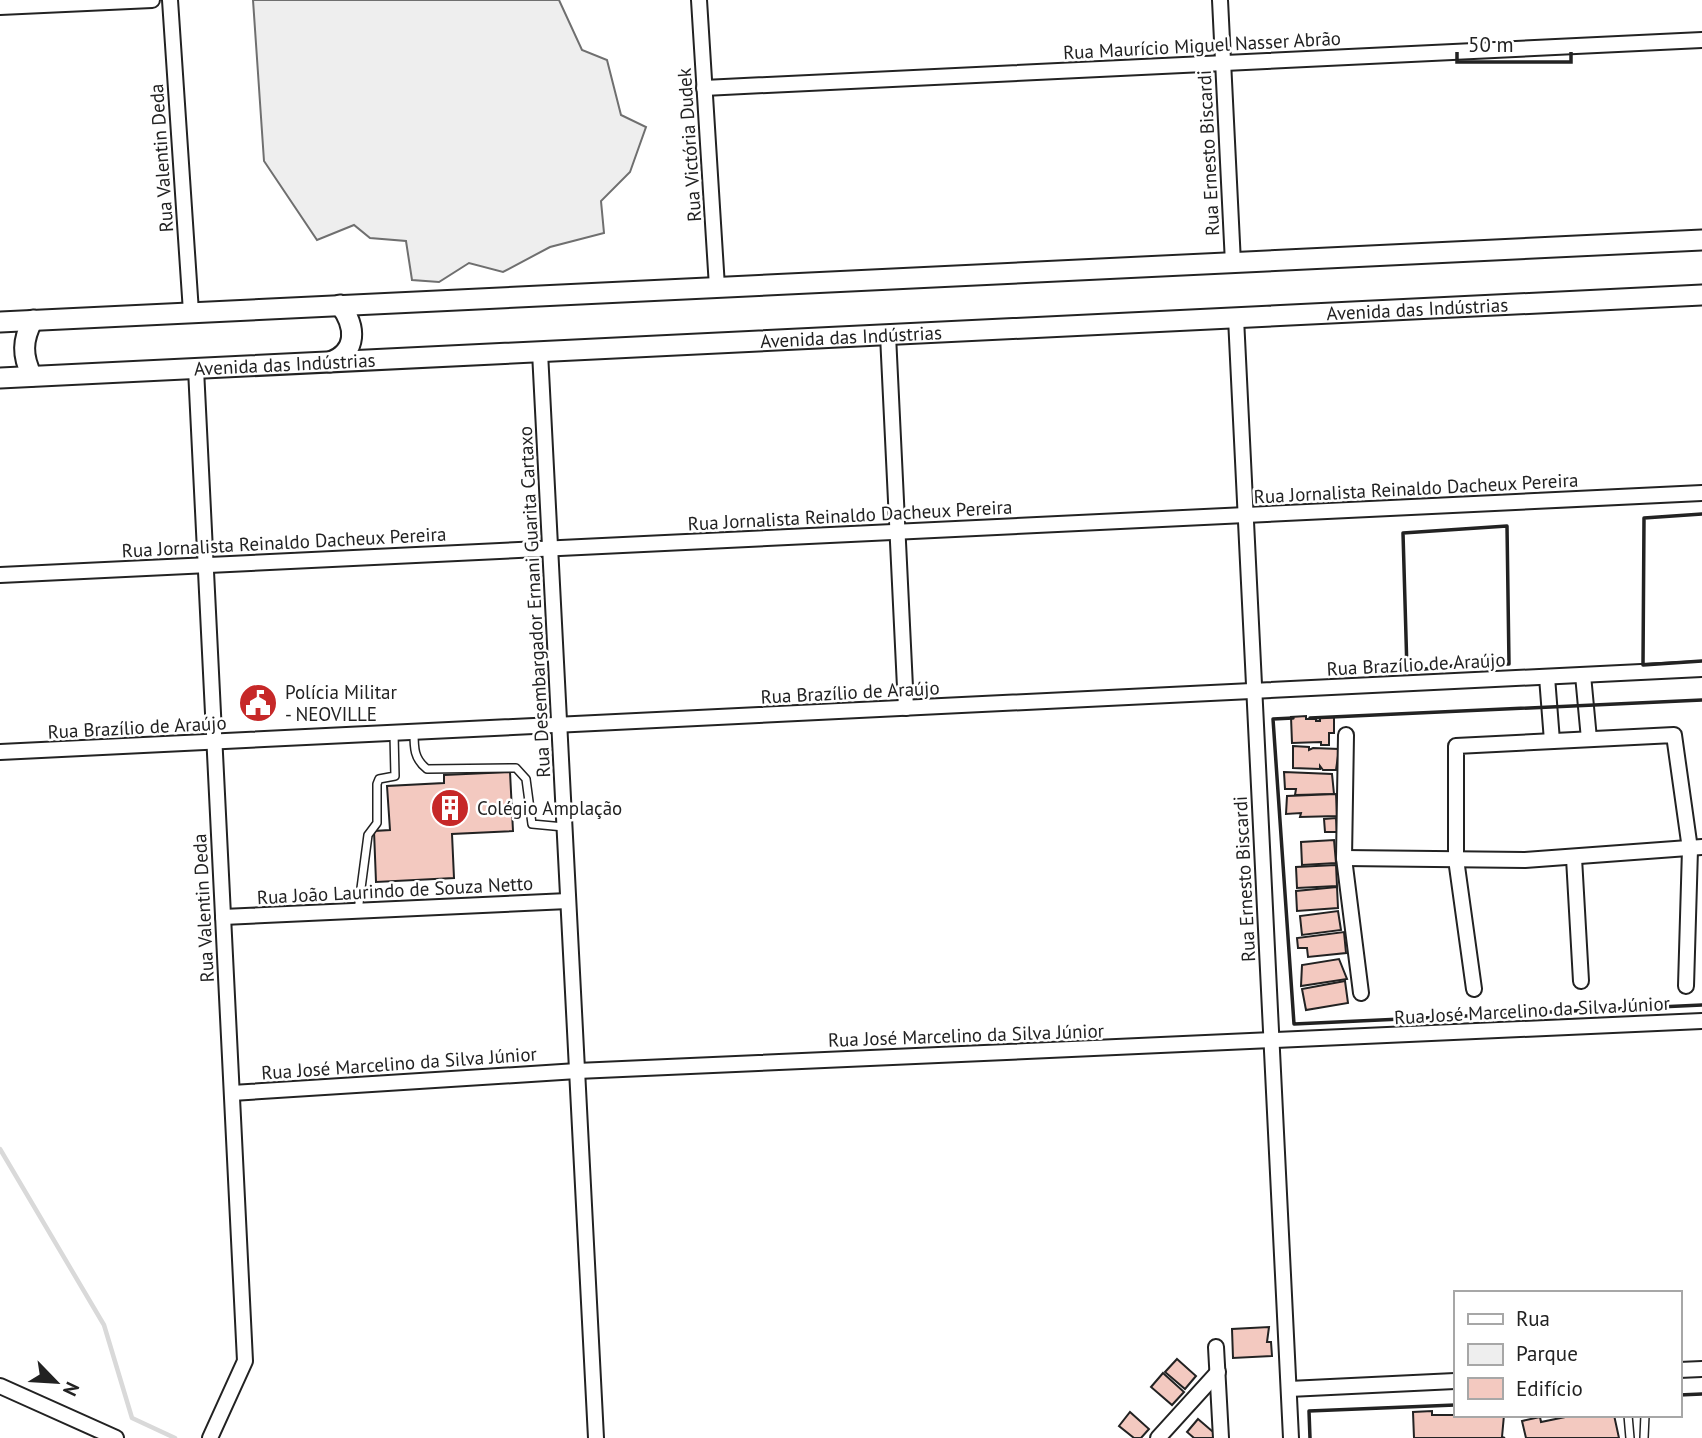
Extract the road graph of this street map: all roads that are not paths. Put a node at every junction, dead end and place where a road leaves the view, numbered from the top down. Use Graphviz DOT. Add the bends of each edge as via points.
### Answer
graph roads {
  1 [pos="152,0"];
  2 [pos="170,0"];
  3 [pos="699,0"];
  4 [pos="1220,0"];
  5 [pos="0,7"];
  6 [pos="1702,40"];
  7 [pos="1223,63"];
  8 [pos="704,88"];
  9 [pos="1702,240"];
  10 [pos="1233,263"];
  11 [pos="717,288"];
  12 [pos="1702,295"];
  13 [pos="340,305"];
  14 [pos="191,312"];
  15 [pos="1236,318"];
  16 [pos="33,320"];
  17 [pos="0,321"];
  18 [pos="888,335"];
  19 [pos="540,352"];
  20 [pos="328,362"];
  21 [pos="196,369"];
  22 [pos="32,376"];
  23 [pos="0,378"];
  24 [pos="1702,493"];
  25 [pos="1245,515"];
  26 [pos="898,532"];
  27 [pos="550,548"];
  28 [pos="206,565"];
  29 [pos="0,575"];
  30 [pos="1702,669"];
  31 [pos="1583,675"];
  32 [pos="1547,677"];
  33 [pos="1254,691"];
  34 [pos="906,708"];
  35 [pos="559,725"];
  36 [pos="414,732"];
  37 [pos="394,734"];
  38 [pos="1346,735"];
  39 [pos="1589,740"];
  40 [pos="1552,741"];
  41 [pos="215,742"];
  42 [pos="0,752"];
  43 [pos="565,827"];
  44 [pos="1696,848"];
  45 [pos="1574,858"];
  46 [pos="1345,859"];
  47 [pos="1456,859"];
  48 [pos="568,901"];
  49 [pos="358,911"];
  50 [pos="223,917"];
  51 [pos="1581,981"];
  52 [pos="1686,986"];
  53 [pos="1474,989"];
  54 [pos="1361,993"];
  55 [pos="1702,1021"];
  56 [pos="1272,1041"];
  57 [pos="577,1071"];
  58 [pos="232,1093"];
  59 [pos="1216,1347"];
  60 [pos="1702,1368"];
  61 [pos="1681,1370"];
  62 [pos="1218,1371"];
  63 [pos="1454,1381"];
  64 [pos="0,1386"];
  65 [pos="1289,1389"];
  66 [pos="1628,1417"];
  67 [pos="1645,1417"];
  68 [pos="211,1437"];
  69 [pos="116,1438"];
  70 [pos="596,1438"];
  71 [pos="1158,1438"];
  72 [pos="1221,1438"];
  73 [pos="1291,1438"];
  74 [pos="1630,1438"];
  75 [pos="1644,1438"];
  1 -- 5 [label="street"];
  2 -- 14 [label="street, Rua Valentin Deda"];
  3 -- 8 [label="street, Rua Victória Dudek"];
  4 -- 7 [label="street, Rua Ernesto Biscardi"];
  6 -- 7 [label="street, Rua Maurício Miguel Nasser Abrão"];
  7 -- 8 [label="street, Rua Maurício Miguel Nasser Abrão"];
  7 -- 10 [label="street, Rua Ernesto Biscardi"];
  8 -- 11 [label="street, Rua Victória Dudek"];
  9 -- 10 [label="main road"];
  10 -- 11 [label="main road"];
  11 -- 13 [label="main road"];
  12 -- 15 [label="main road, Avenida das Indústrias"];
  13 -- 14 [label="main road"];
  13 -- 20 [label="main road" via="350,318 352,337 342,357"];
  14 -- 16 [label="main road"];
  15 -- 18 [label="main road, Avenida das Indústrias"];
  15 -- 25 [label="street, Rua Ernesto Biscardi"];
  16 -- 17 [label="main road"];
  16 -- 22 [label="main road" via="23,347"];
  18 -- 19 [label="main road, Avenida das Indústrias"];
  18 -- 26 [label="street"];
  19 -- 20 [label="main road, Avenida das Indústrias"];
  19 -- 27 [label="street, Rua Desembargador Ernani Guarita Cartaxo"];
  20 -- 21 [label="main road, Avenida das Indústrias"];
  21 -- 22 [label="main road, Avenida das Indústrias"];
  21 -- 28 [label="street, Rua Valentin Deda"];
  22 -- 23 [label="main road, Avenida das Indústrias"];
  24 -- 25 [label="street, Rua Jornalista Reinaldo Dacheux Pereira"];
  25 -- 26 [label="street, Rua Jornalista Reinaldo Dacheux Pereira"];
  25 -- 33 [label="street, Rua Ernesto Biscardi"];
  26 -- 27 [label="street, Rua Jornalista Reinaldo Dacheux Pereira"];
  26 -- 34 [label="street"];
  27 -- 28 [label="street, Rua Jornalista Reinaldo Dacheux Pereira"];
  27 -- 35 [label="street, Rua Desembargador Ernani Guarita Cartaxo"];
  28 -- 29 [label="street, Rua Jornalista Reinaldo Dacheux Pereira"];
  28 -- 41 [label="street, Rua Valentin Deda"];
  30 -- 31 [label="street, Rua Brazílio de Araújo"];
  31 -- 32 [label="street, Rua Brazílio de Araújo"];
  31 -- 39 [label="street"];
  32 -- 33 [label="street, Rua Brazílio de Araújo"];
  32 -- 40 [label="street"];
  33 -- 34 [label="street, Rua Brazílio de Araújo"];
  33 -- 56 [label="street, Rua Ernesto Biscardi"];
  34 -- 35 [label="street, Rua Brazílio de Araújo"];
  35 -- 36 [label="street, Rua Brazílio de Araújo"];
  35 -- 43 [label="street, Rua Desembargador Ernani Guarita Cartaxo"];
  36 -- 37 [label="street, Rua Brazílio de Araújo"];
  36 -- 43 [label="lane" via="414,752 426,769 516,768 526,779 532,824"];
  37 -- 41 [label="street, Rua Brazílio de Araújo"];
  37 -- 49 [label="lane" via="395,776 377,783 377,823 368,835"];
  38 -- 46 [label="street"];
  39 -- 40 [label="street"];
  39 -- 44 [label="street" via="1674,735"];
  40 -- 47 [label="street" via="1456,746"];
  41 -- 42 [label="street, Rua Brazílio de Araújo"];
  41 -- 50 [label="street, Rua Valentin Deda"];
  43 -- 48 [label="street, Rua Desembargador Ernani Guarita Cartaxo"];
  44 -- 45 [label="street"];
  44 -- 52 [label="street"];
  45 -- 47 [label="street"];
  45 -- 51 [label="street"];
  46 -- 47 [label="street"];
  46 -- 54 [label="street"];
  47 -- 53 [label="street"];
  48 -- 49 [label="street, Rua João Laurindo de Souza Netto"];
  48 -- 57 [label="street, Rua Desembargador Ernani Guarita Cartaxo"];
  49 -- 50 [label="street, Rua João Laurindo de Souza Netto"];
  50 -- 58 [label="street, Rua Valentin Deda"];
  55 -- 56 [label="street, Rua José Marcelino da Silva Júnior"];
  56 -- 57 [label="street, Rua José Marcelino da Silva Júnior"];
  56 -- 65 [label="street, Rua Ernesto Biscardi"];
  57 -- 58 [label="street, Rua José Marcelino da Silva Júnior"];
  57 -- 70 [label="street, Rua Desembargador Ernani Guarita Cartaxo"];
  58 -- 68 [label="street, Rua Valentin Deda" via="245,1361"];
  59 -- 62 [label="street"];
  60 -- 61 [label="street"];
  62 -- 71 [label="street"];
  62 -- 72 [label="street"];
  63 -- 65 [label="street"];
  64 -- 69 [label="street"];
  65 -- 73 [label="street, Rua Ernesto Biscardi"];
  66 -- 74 [label="lane"];
  67 -- 75 [label="lane"];
}
